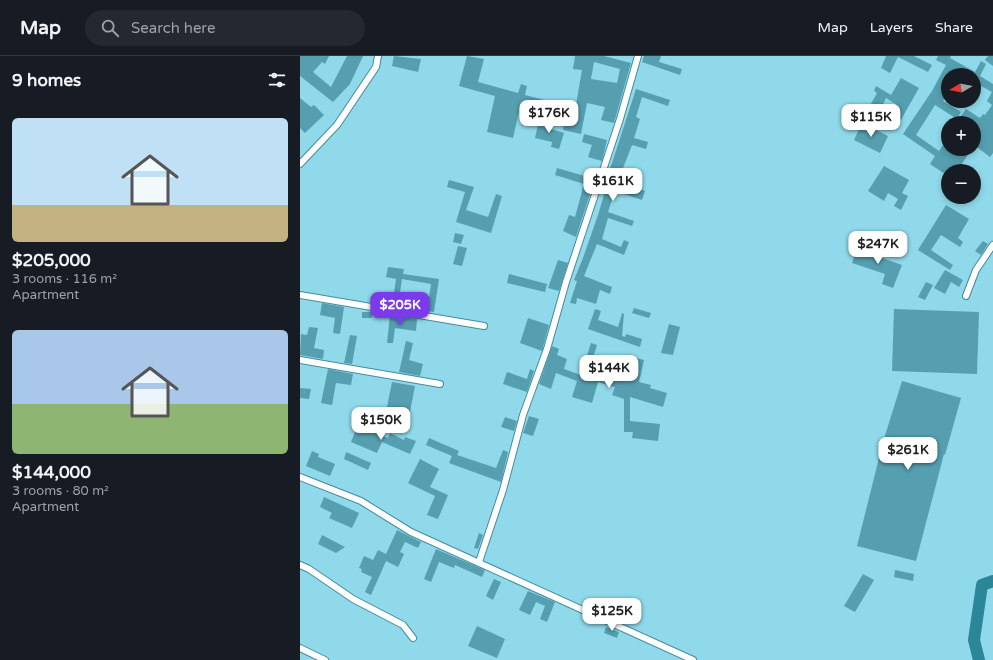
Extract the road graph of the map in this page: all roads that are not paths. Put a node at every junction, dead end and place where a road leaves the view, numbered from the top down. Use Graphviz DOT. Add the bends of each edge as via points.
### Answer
graph roads {
  1 [pos="378,56"];
  2 [pos="638,56"];
  3 [pos="300,164"];
  4 [pos="993,244"];
  5 [pos="300,295"];
  6 [pos="966,296"];
  7 [pos="484,326"];
  8 [pos="300,360"];
  9 [pos="440,384"];
  10 [pos="300,477"];
  11 [pos="479,562"];
  12 [pos="300,565"];
  13 [pos="413,638"];
  14 [pos="300,648"];
  15 [pos="325,660"];
  16 [pos="693,660"];
  1 -- 3 [label="street" via="376,67 337,125"];
  2 -- 11 [label="street" via="547,349 523,415 503,490"];
  4 -- 6 [label="street" via="976,270"];
  5 -- 7 [label="street"];
  8 -- 9 [label="street"];
  10 -- 11 [label="street" via="361,501 411,532"];
  11 -- 16 [label="street"];
  12 -- 13 [label="street" via="353,599 403,625"];
  14 -- 15 [label="street"];
}
